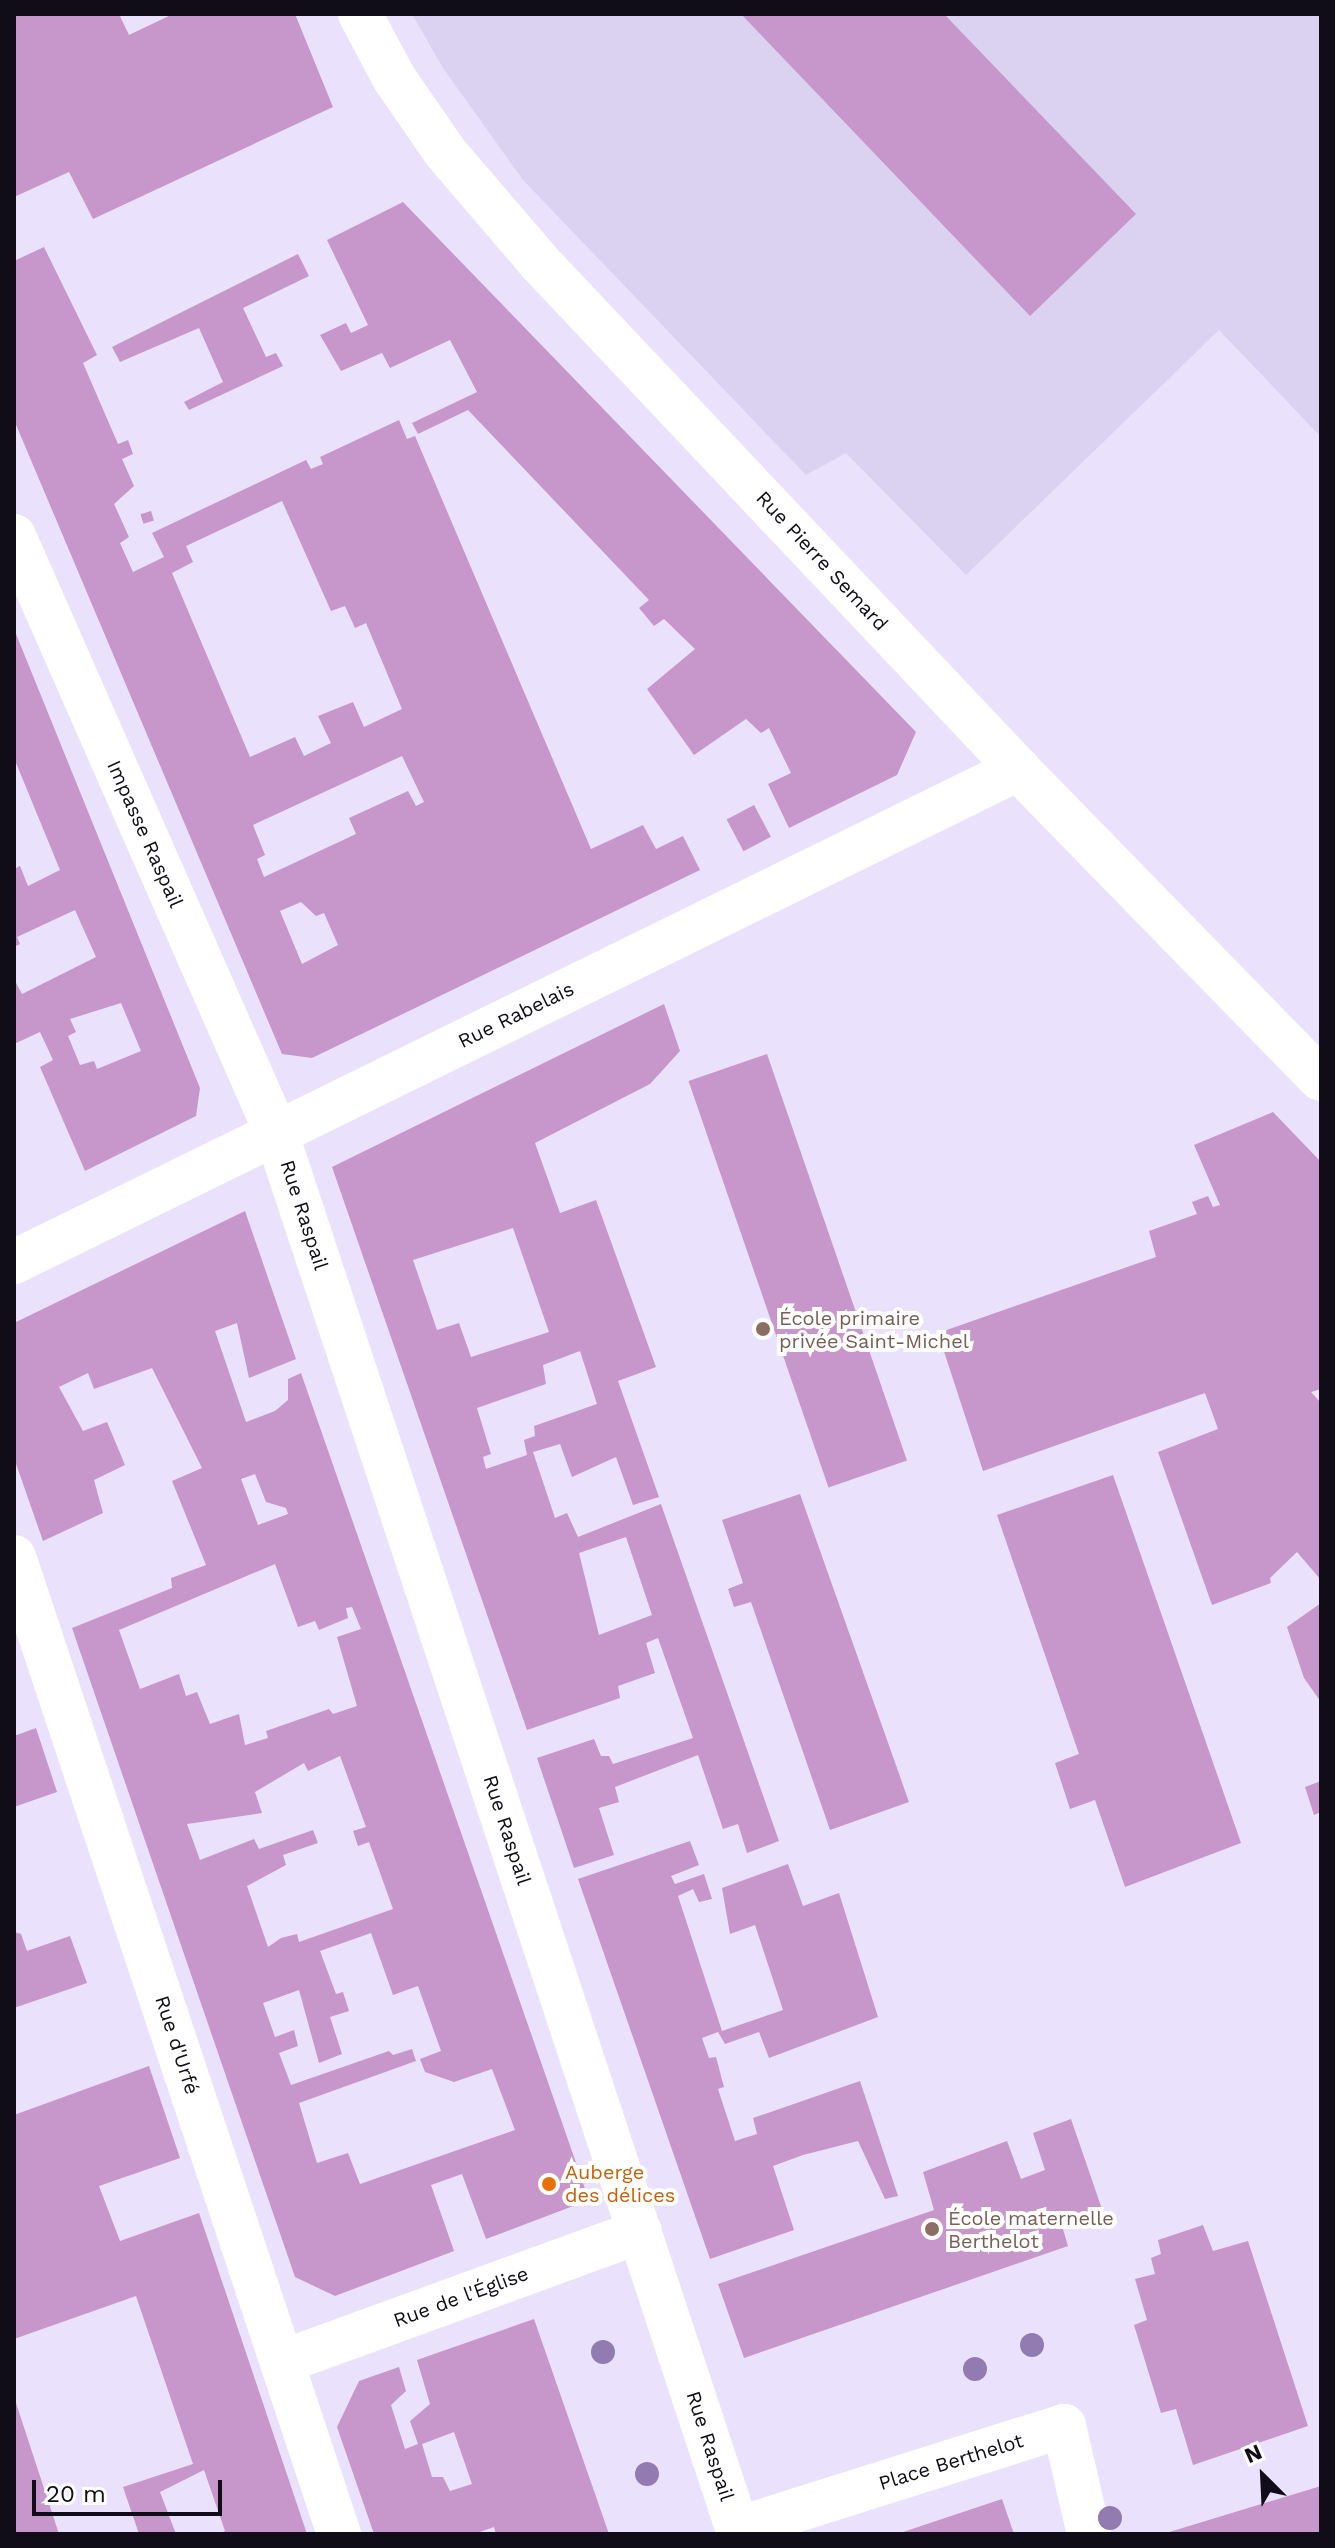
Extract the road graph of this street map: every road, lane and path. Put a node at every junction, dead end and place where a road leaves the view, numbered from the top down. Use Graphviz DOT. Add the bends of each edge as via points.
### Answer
graph roads {
  1 [pos="360,14"];
  2 [pos="14,536"];
  3 [pos="1018,769"];
  4 [pos="1321,1079"];
  5 [pos="276,1132"];
  6 [pos="14,1262"];
  7 [pos="14,1557"];
  8 [pos="640,2232"];
  9 [pos="282,2362"];
  10 [pos="738,2531"];
  11 [pos="339,2534"];
  12 [pos="1089,2534"];
  1 -- 3 [label="street, Rue Pierre Semard" via="394,78 487,205"];
  2 -- 5 [label="street, Impasse Raspail"];
  3 -- 4 [label="street, Rue Pierre Semard"];
  3 -- 5 [label="street, Rue Rabelais"];
  5 -- 6 [label="street, Rue Rabelais"];
  5 -- 8 [label="street, Rue Raspail"];
  7 -- 9 [label="street, Rue d'Urfé"];
  8 -- 9 [label="street, Rue de l'Église"];
  8 -- 10 [label="street, Rue Raspail"];
  9 -- 11 [label="street, Rue d'Urfé"];
  10 -- 12 [label="street, Place Berthelot" via="1064,2426"];
}
